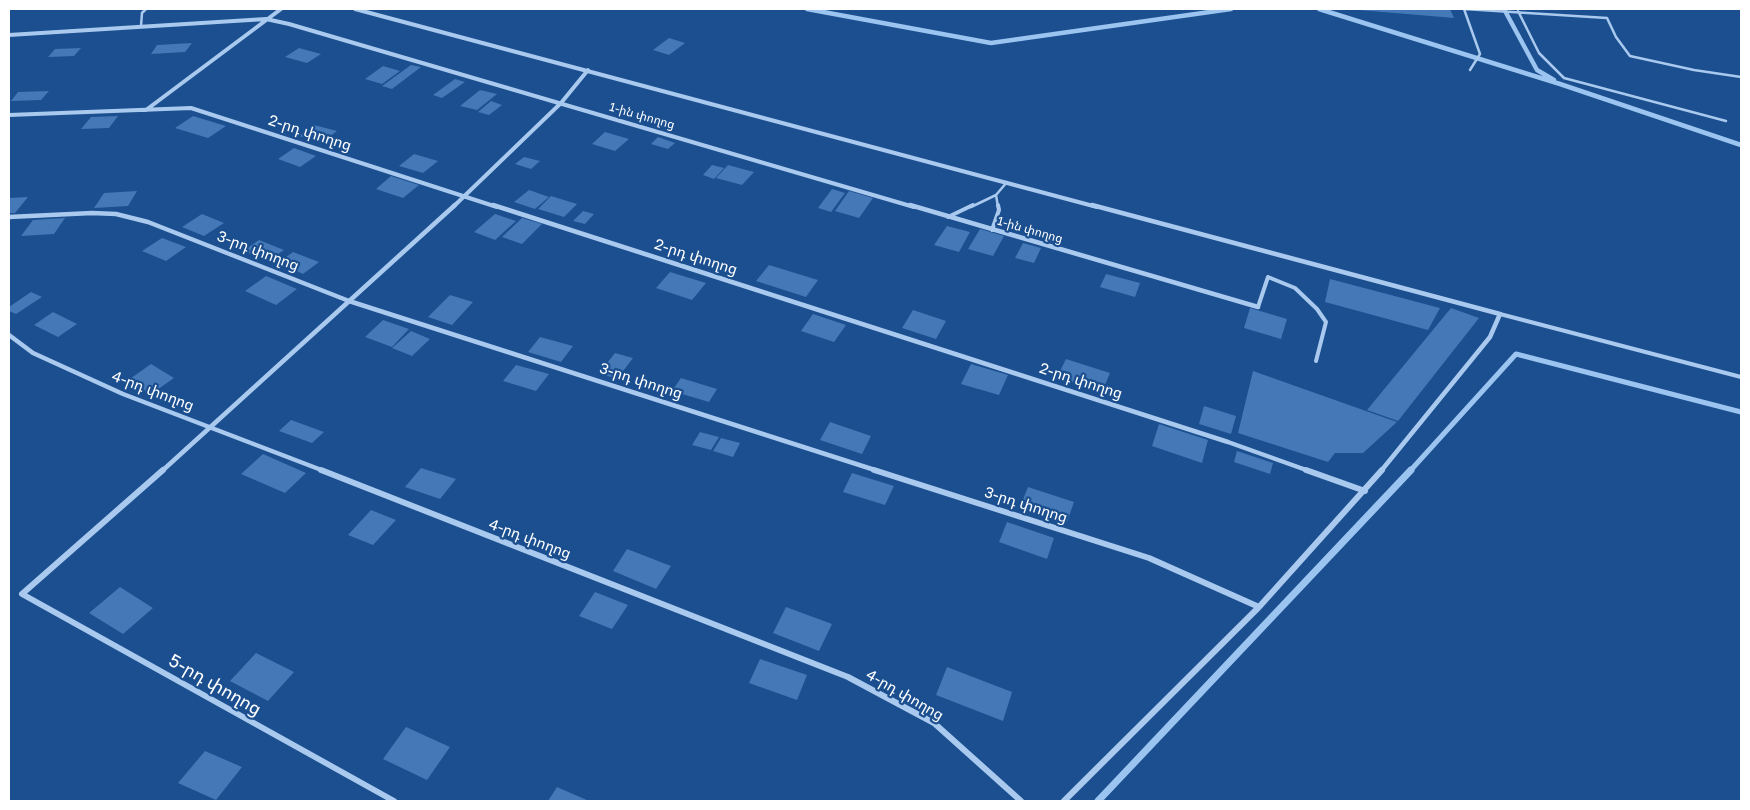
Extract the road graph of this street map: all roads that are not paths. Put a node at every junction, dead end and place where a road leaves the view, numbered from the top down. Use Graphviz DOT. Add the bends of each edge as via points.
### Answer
graph roads {
  1 [pos="146,9"];
  2 [pos="281,9"];
  3 [pos="355,9"];
  4 [pos="1464,9"];
  5 [pos="1493,9"];
  6 [pos="1518,11"];
  7 [pos="266,19"];
  8 [pos="140,26"];
  9 [pos="9,35"];
  10 [pos="1478,56"];
  11 [pos="1473,64"];
  12 [pos="588,70"];
  13 [pos="1470,70"];
  14 [pos="1741,77"];
  15 [pos="561,103"];
  16 [pos="146,110"];
  17 [pos="9,115"];
  18 [pos="1726,121"];
  19 [pos="1007,182"];
  20 [pos="996,195"];
  21 [pos="465,196"];
  22 [pos="9,217"];
  23 [pos="948,217"];
  24 [pos="992,230"];
  25 [pos="349,300"];
  26 [pos="1258,307"];
  27 [pos="1500,314"];
  28 [pos="9,335"];
  29 [pos="1316,361"];
  30 [pos="1741,376"];
  31 [pos="212,427"];
  32 [pos="1365,491"];
  33 [pos="1259,607"];
  34 [pos="394,801"];
  35 [pos="1021,801"];
  36 [pos="1064,801"];
  1 -- 8 [label="lane"];
  2 -- 7 [label="street"];
  3 -- 12 [label="street"];
  4 -- 5 [label="lane"];
  4 -- 10 [label="lane"];
  5 -- 6 [label="lane"];
  6 -- 14 [label="lane" via="1607,18 1616,38 1630,56"];
  6 -- 18 [label="lane" via="1539,53 1564,78"];
  7 -- 8 [label="street, 1-ին փողոց"];
  7 -- 15 [label="street, 1-ին փողոց"];
  7 -- 16 [label="street"];
  8 -- 9 [label="street, 1-ին փողոց"];
  10 -- 11 [label="lane"];
  11 -- 13 [label="lane"];
  12 -- 15 [label="street"];
  12 -- 19 [label="street"];
  15 -- 21 [label="street"];
  15 -- 23 [label="street, 1-ին փողոց"];
  16 -- 17 [label="street, 2-րդ փողոց"];
  16 -- 21 [label="street, 2-րդ փողոց" via="191,108"];
  19 -- 20 [label="lane"];
  19 -- 27 [label="street"];
  20 -- 23 [label="lane"];
  20 -- 24 [label="lane" via="999,210"];
  21 -- 25 [label="street"];
  21 -- 32 [label="street, 2-րդ փողոց" via="1219,439"];
  22 -- 25 [label="street, 3-րդ փողոց" via="116,214 148,222"];
  23 -- 24 [label="street, 1-ին փողոց"];
  24 -- 26 [label="street, 1-ին փողոց"];
  25 -- 31 [label="street"];
  25 -- 33 [label="street, 3-րդ փողոց" via="1149,558"];
  26 -- 29 [label="lane" via="1268,277 1295,288 1326,322"];
  27 -- 30 [label="lane"];
  27 -- 32 [label="street" via="1490,337"];
  28 -- 31 [label="street, 4-րդ փողոց" via="33,353 123,394"];
  31 -- 34 [label="street, 5-րդ փողոց" via="22,594"];
  31 -- 35 [label="street, 4-րդ փողոց" via="848,677 934,723"];
  32 -- 33 [label="street"];
  33 -- 36 [label="street"];
}
